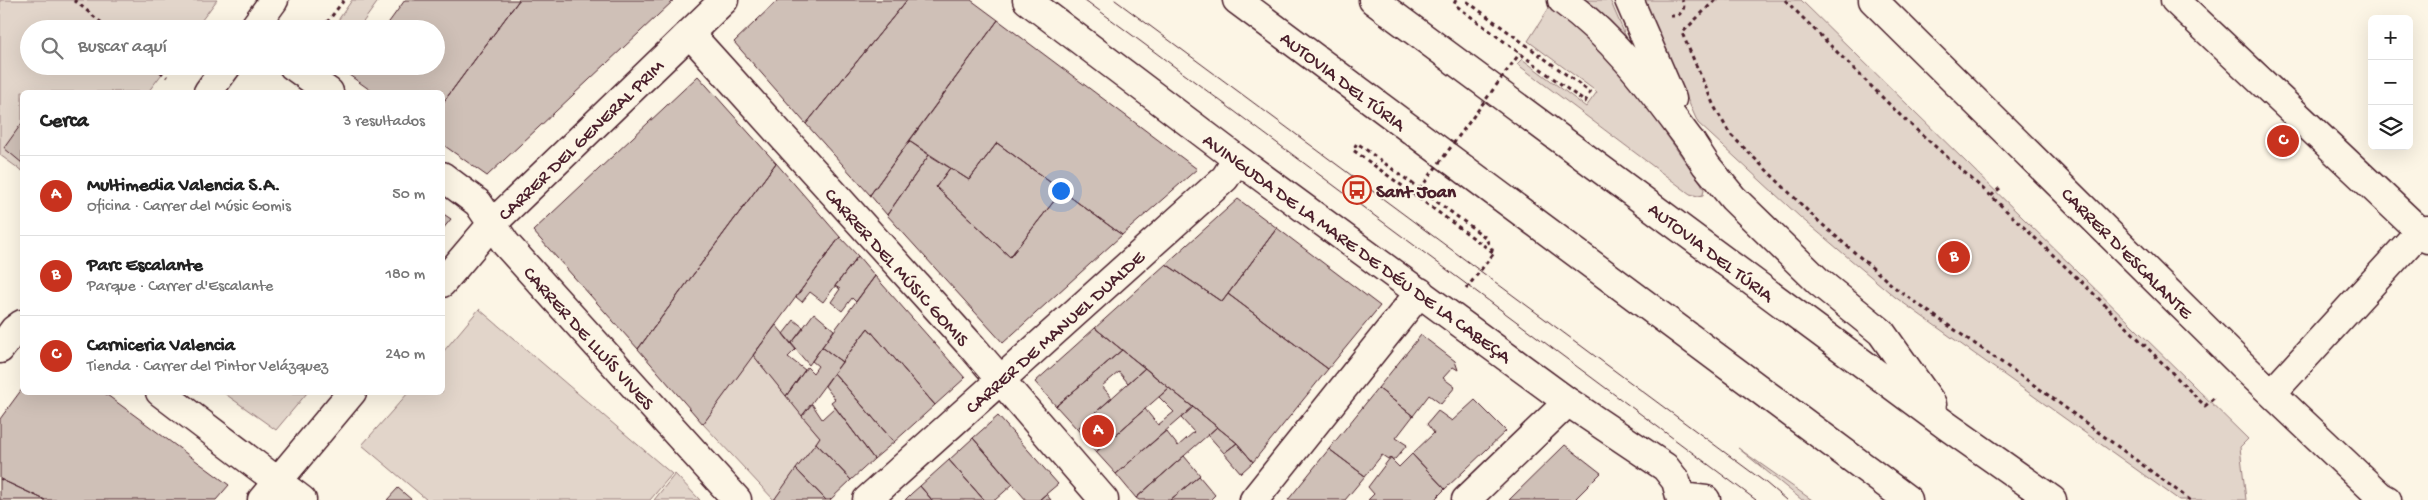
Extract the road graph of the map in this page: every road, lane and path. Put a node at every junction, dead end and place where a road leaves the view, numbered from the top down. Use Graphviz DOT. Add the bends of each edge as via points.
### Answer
graph roads {
  1 [pos="74,0"];
  2 [pos="274,0"];
  3 [pos="344,0"];
  4 [pos="724,0"];
  5 [pos="1027,0"];
  6 [pos="1237,0"];
  7 [pos="1373,0"];
  8 [pos="1456,0"];
  9 [pos="1465,0"];
  10 [pos="1562,0"];
  11 [pos="1629,0"];
  12 [pos="1682,0"];
  13 [pos="1715,0"];
  14 [pos="1785,0"];
  15 [pos="1873,0"];
  16 [pos="2175,0"];
  17 [pos="1666,12"];
  18 [pos="98,20"];
  19 [pos="260,20"];
  20 [pos="329,20"];
  21 [pos="690,34"];
  22 [pos="1520,53"];
  23 [pos="165,75"];
  24 [pos="220,75"];
  25 [pos="305,75"];
  26 [pos="167,77"];
  27 [pos="209,90"];
  28 [pos="326,90"];
  29 [pos="1691,142"];
  30 [pos="1237,159"];
  31 [pos="445,178"];
  32 [pos="2000,188"];
  33 [pos="1420,189"];
  34 [pos="1991,196"];
  35 [pos="492,224"];
  36 [pos="2425,233"];
  37 [pos="1494,253"];
  38 [pos="445,279"];
  39 [pos="1420,292"];
  40 [pos="1447,312"];
  41 [pos="20,326"];
  42 [pos="0,349"];
  43 [pos="999,379"];
  44 [pos="2272,393"];
  45 [pos="163,395"];
  46 [pos="349,395"];
  47 [pos="2215,397"];
  48 [pos="1568,402"];
  49 [pos="1947,426"];
  50 [pos="270,490"];
  51 [pos="1898,495"];
  52 [pos="1689,499"];
  53 [pos="302,500"];
  54 [pos="738,500"];
  55 [pos="867,500"];
  56 [pos="1104,500"];
  57 [pos="1254,500"];
  58 [pos="1466,500"];
  59 [pos="2052,500"];
  60 [pos="2190,500"];
  61 [pos="2387,500"];
  1 -- 18 [label="path"];
  2 -- 19 [label="main road"];
  3 -- 20 [label="path"];
  4 -- 21 [label="main road, CARRER DEL GENERAL PRIM"];
  5 -- 30 [label="main road, AVINGUDA DE LA MARE DE DÉU DE LA CABEÇA"];
  6 -- 51 [label="main road, AUTOVIA DEL TÚRIA"];
  7 -- 49 [label="main road, AUTOVIA DEL TÚRIA"];
  8 -- 22 [label="path" via="1454,4"];
  9 -- 22 [label="path" via="1590,92 1585,102"];
  10 -- 29 [label="main road" via="1611,41"];
  11 -- 29 [label="main road"];
  12 -- 17 [label="path" via="1684,8 1681,14 1675,17"];
  13 -- 60 [label="path" via="1682,33 1730,134 1816,219 1899,291 2044,392"];
  14 -- 34 [label="path" via="1901,116"];
  15 -- 44 [label="main road, CARRER D'ESCALANTE"];
  16 -- 36 [label="main road"];
  21 -- 35 [label="main road, CARRER DEL GENERAL PRIM"];
  21 -- 43 [label="main road, CARRER DEL MÚSIC GOMIS"];
  22 -- 33 [label="path, bridge"];
  23 -- 26 [label="path"];
  24 -- 27 [label="main road"];
  25 -- 28 [label="main road"];
  29 -- 49 [label="main road" via="1733,198 1818,281 1881,332"];
  30 -- 39 [label="main road, AVINGUDA DE LA MARE DE DÉU DE LA CABEÇA"];
  30 -- 43 [label="main road, CARRER DE MANUEL DUALDE" via="1225,178"];
  31 -- 35 [label="main road, CARRER DE LLUÍS VIVES" via="478,203"];
  32 -- 34 [label="path"];
  33 -- 37 [label="path" via="1485,236"];
  33 -- 37 [label="path" via="1358,143 1353,150"];
  34 -- 47 [label="path" via="2205,406"];
  35 -- 38 [label="main road, CARRER DEL GENERAL PRIM"];
  35 -- 54 [label="main road, CARRER DE LLUÍS VIVES" via="506,244"];
  36 -- 44 [label="main road"];
  37 -- 40 [label="path"];
  39 -- 40 [label="main road, AVINGUDA DE LA MARE DE DÉU DE LA CABEÇA"];
  39 -- 57 [label="main road"];
  40 -- 48 [label="main road, AVINGUDA DE LA MARE DE DÉU DE LA CABEÇA"];
  41 -- 42 [label="main road"];
  43 -- 55 [label="main road, CARRER DE MANUEL DUALDE"];
  43 -- 56 [label="main road, CARRER DEL MÚSIC GOMIS"];
  44 -- 61 [label="main road, CARRER D'ESCALANTE"];
  45 -- 50 [label="main road"];
  46 -- 50 [label="main road"];
  48 -- 52 [label="main road, AVINGUDA DE LA MARE DE DÉU DE LA CABEÇA" via="1665,467"];
  48 -- 58 [label="main road"];
  49 -- 59 [label="main road, AUTOVIA DEL TÚRIA"];
  50 -- 53 [label="main road"];
}
